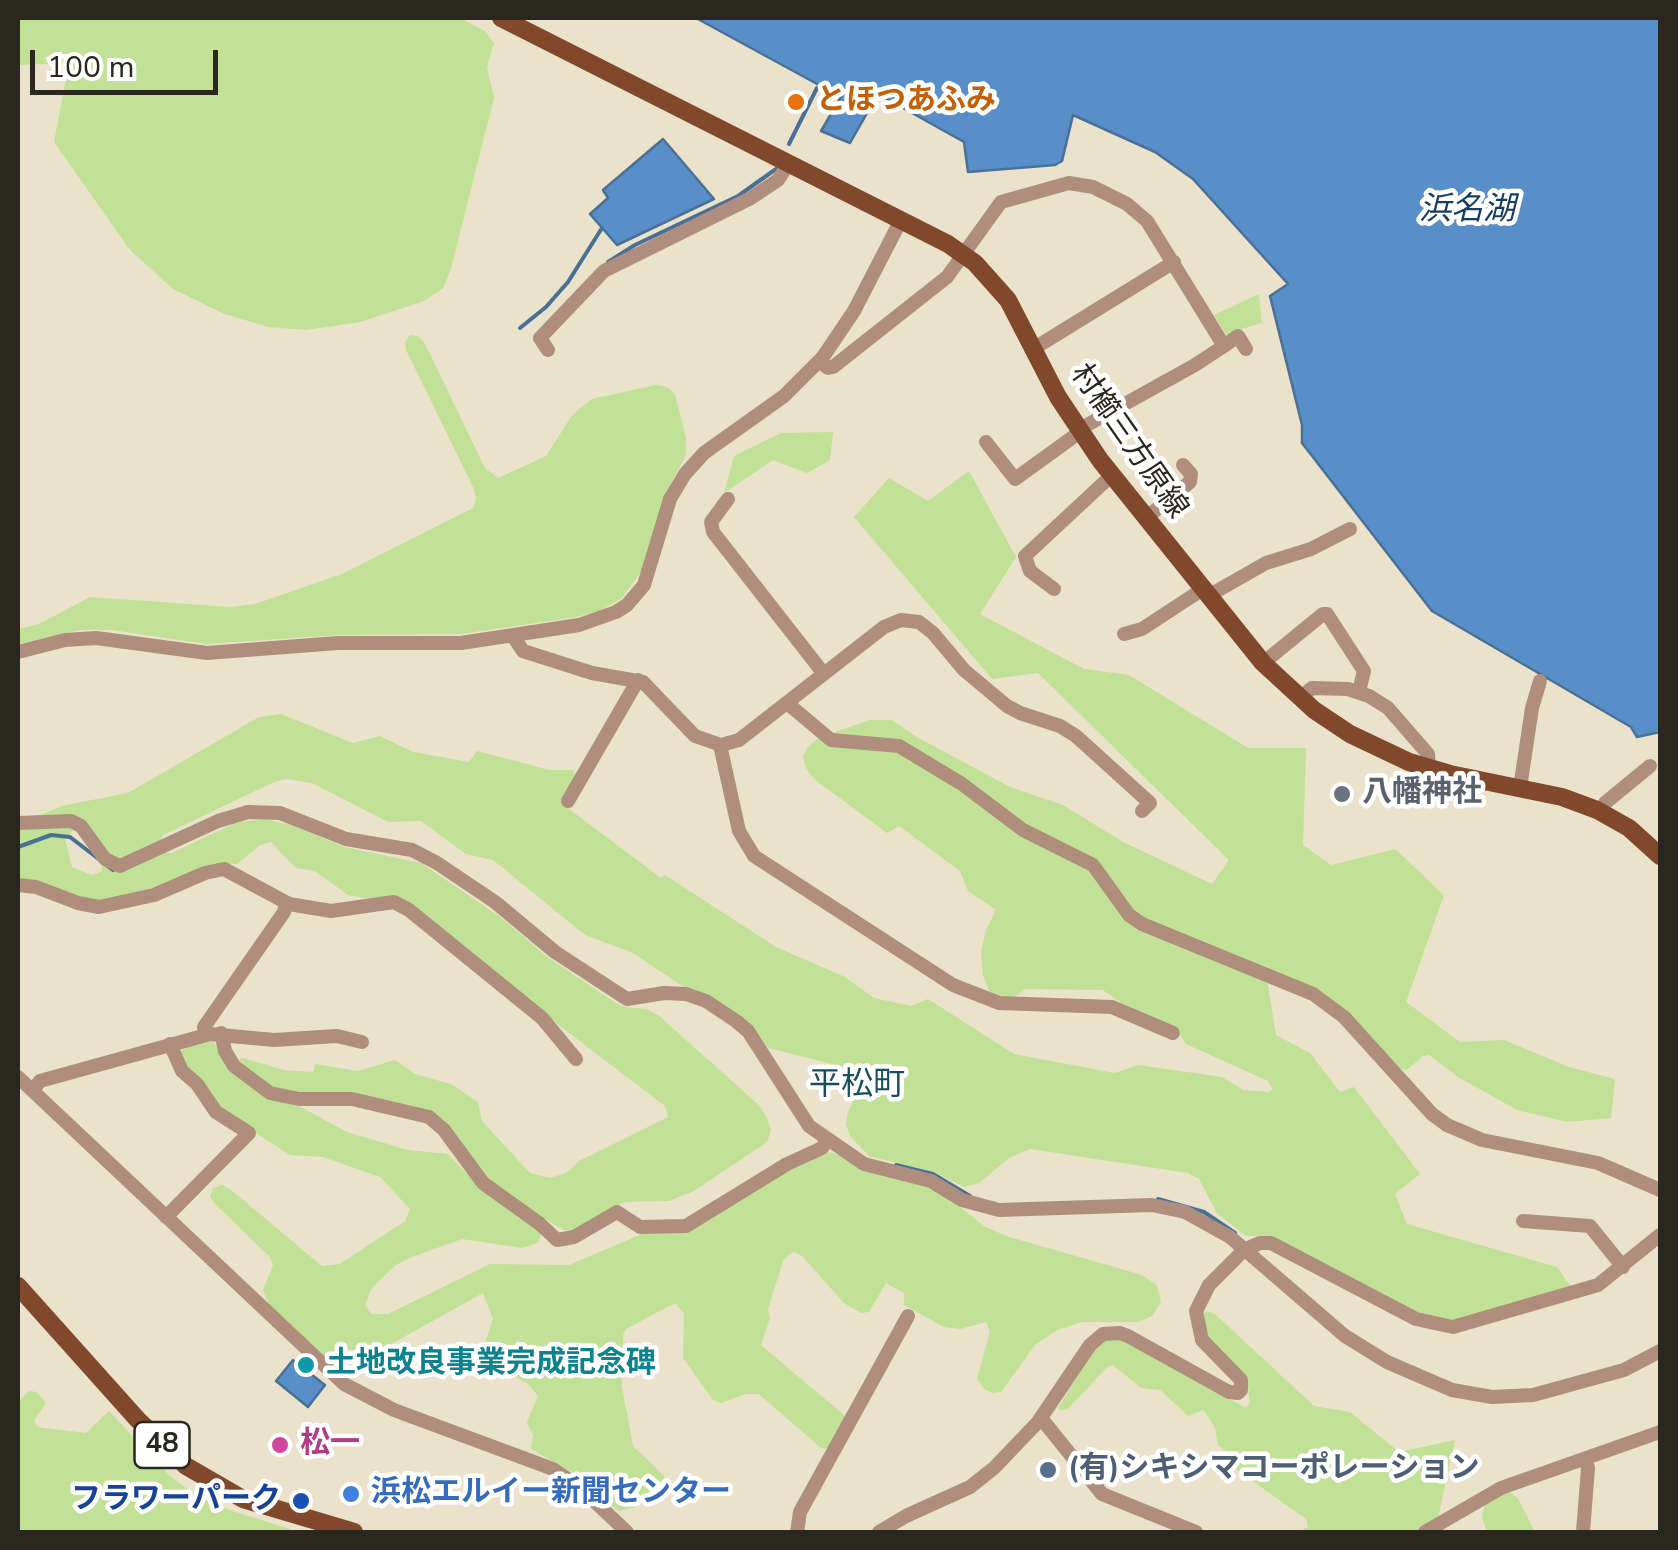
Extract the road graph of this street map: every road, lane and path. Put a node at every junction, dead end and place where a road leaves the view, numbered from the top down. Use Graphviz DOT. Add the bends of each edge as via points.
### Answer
graph roads {
  1 [pos="501,18"];
  2 [pos="789,163"];
  3 [pos="901,220"];
  4 [pos="966,256"];
  5 [pos="1174,262"];
  6 [pos="1224,346"];
  7 [pos="1246,348"];
  8 [pos="1033,349"];
  9 [pos="548,350"];
  10 [pos="819,361"];
  11 [pos="1079,431"];
  12 [pos="986,442"];
  13 [pos="1182,465"];
  14 [pos="1112,475"];
  15 [pos="728,499"];
  16 [pos="1146,518"];
  17 [pos="1350,530"];
  18 [pos="1054,589"];
  19 [pos="1206,593"];
  20 [pos="1124,634"];
  21 [pos="513,636"];
  22 [pos="18,652"];
  23 [pos="1263,664"];
  24 [pos="824,674"];
  25 [pos="638,680"];
  26 [pos="1540,681"];
  27 [pos="1359,692"];
  28 [pos="1299,698"];
  29 [pos="787,704"];
  30 [pos="720,745"];
  31 [pos="1650,766"];
  32 [pos="1430,768"];
  33 [pos="1520,788"];
  34 [pos="568,800"];
  35 [pos="1142,811"];
  36 [pos="1601,811"];
  37 [pos="18,823"];
  38 [pos="1660,856"];
  39 [pos="18,884"];
  40 [pos="286,903"];
  41 [pos="1173,1033"];
  42 [pos="213,1034"];
  43 [pos="362,1042"];
  44 [pos="170,1044"];
  45 [pos="576,1059"];
  46 [pos="18,1077"];
  47 [pos="33,1090"];
  48 [pos="826,1141"];
  49 [pos="1660,1190"];
  50 [pos="166,1217"];
  51 [pos="1524,1220"];
  52 [pos="1660,1235"];
  53 [pos="1244,1250"];
  54 [pos="1624,1267"];
  55 [pos="18,1286"];
  56 [pos="908,1316"];
  57 [pos="1660,1351"];
  58 [pos="1041,1418"];
  59 [pos="1660,1432"];
  60 [pos="1584,1458"];
  61 [pos="354,1532"];
  62 [pos="627,1532"];
  63 [pos="797,1532"];
  64 [pos="880,1532"];
  65 [pos="1196,1532"];
  66 [pos="1425,1532"];
  67 [pos="1582,1532"];
  1 -- 2 [label="main road, 村櫛三方原線"];
  2 -- 3 [label="main road, 村櫛三方原線"];
  2 -- 9 [label="street" via="778,180 742,203 604,272 540,338"];
  3 -- 4 [label="main road, 村櫛三方原線"];
  3 -- 10 [label="street" via="854,311"];
  4 -- 5 [label="street" via="1001,202 1069,183 1092,187 1138,212"];
  4 -- 8 [label="main road, 村櫛三方原線" via="998,286"];
  4 -- 10 [label="street" via="833,368"];
  5 -- 6 [label="street"];
  5 -- 8 [label="street"];
  6 -- 7 [label="street" via="1238,336"];
  6 -- 11 [label="street"];
  8 -- 11 [label="main road, 村櫛三方原線"];
  10 -- 21 [label="street" via="684,474 644,585 627,605 592,622"];
  11 -- 12 [label="street" via="1015,480"];
  11 -- 14 [label="main road, 村櫛三方原線"];
  13 -- 16 [label="street" via="1190,482"];
  14 -- 16 [label="main road, 村櫛三方原線"];
  14 -- 18 [label="street" via="1024,556 1030,571"];
  15 -- 24 [label="street" via="711,522 713,532"];
  16 -- 19 [label="main road, 村櫛三方原線"];
  17 -- 19 [label="street"];
  19 -- 20 [label="street"];
  19 -- 23 [label="main road, 村櫛三方原線"];
  21 -- 22 [label="street" via="223,652 80,638"];
  21 -- 25 [label="street" via="522,651 592,674"];
  23 -- 27 [label="street" via="1328,614 1364,671"];
  23 -- 28 [label="main road, 村櫛三方原線"];
  24 -- 29 [label="street"];
  24 -- 35 [label="street" via="892,622 918,622 1007,706 1076,736 1150,803"];
  25 -- 30 [label="street" via="695,736"];
  25 -- 34 [label="street"];
  26 -- 33 [label="street"];
  27 -- 28 [label="street" via="1312,688"];
  27 -- 32 [label="street" via="1395,716 1428,754"];
  28 -- 32 [label="main road, 村櫛三方原線" via="1369,744"];
  29 -- 30 [label="street" via="739,740"];
  29 -- 49 [label="street" via="831,740 899,746 1023,830 1093,865 1142,924 1313,994 1447,1126 1482,1140 1598,1163"];
  30 -- 41 [label="street" via="739,831 754,856 953,985 999,1003 1112,1007"];
  31 -- 36 [label="street"];
  32 -- 33 [label="main road, 村櫛三方原線"];
  33 -- 36 [label="main road, 村櫛三方原線"];
  36 -- 38 [label="main road, 村櫛三方原線"];
  37 -- 48 [label="street" via="72,820 104,859 120,866 233,815 264,811 364,843 412,850 628,999 686,994 736,1021"];
  39 -- 40 [label="street" via="100,907 224,869"];
  40 -- 42 [label="street" via="204,1027"];
  40 -- 45 [label="street" via="332,910 402,905 550,1025"];
  42 -- 43 [label="street"];
  42 -- 44 [label="street"];
  42 -- 48 [label="street" via="234,1066 270,1092 369,1102 429,1117 482,1183 556,1240 617,1212 640,1227 686,1226"];
  44 -- 47 [label="street" via="40,1081"];
  44 -- 50 [label="street" via="182,1071 216,1112 249,1133"];
  46 -- 47 [label="street"];
  47 -- 50 [label="street"];
  48 -- 53 [label="street" via="864,1164 931,1180 986,1208 1169,1208 1202,1218"];
  50 -- 62 [label="street" via="344,1384 394,1410 553,1469"];
  51 -- 54 [label="street" via="1590,1226"];
  52 -- 54 [label="street"];
  53 -- 54 [label="street" via="1271,1243 1440,1327 1466,1326 1588,1289"];
  53 -- 57 [label="street" via="1345,1336 1452,1390 1533,1395 1624,1370"];
  53 -- 58 [label="street" via="1203,1293 1196,1312 1202,1340 1242,1380 1241,1390 1229,1392 1111,1332 1090,1345"];
  55 -- 61 [label="main road, 48" via="186,1466 243,1498"];
  56 -- 63 [label="street" via="800,1512"];
  58 -- 64 [label="street" via="982,1478"];
  58 -- 65 [label="street" via="1102,1494"];
  59 -- 60 [label="street"];
  60 -- 66 [label="street" via="1488,1493"];
  60 -- 67 [label="street"];
}
